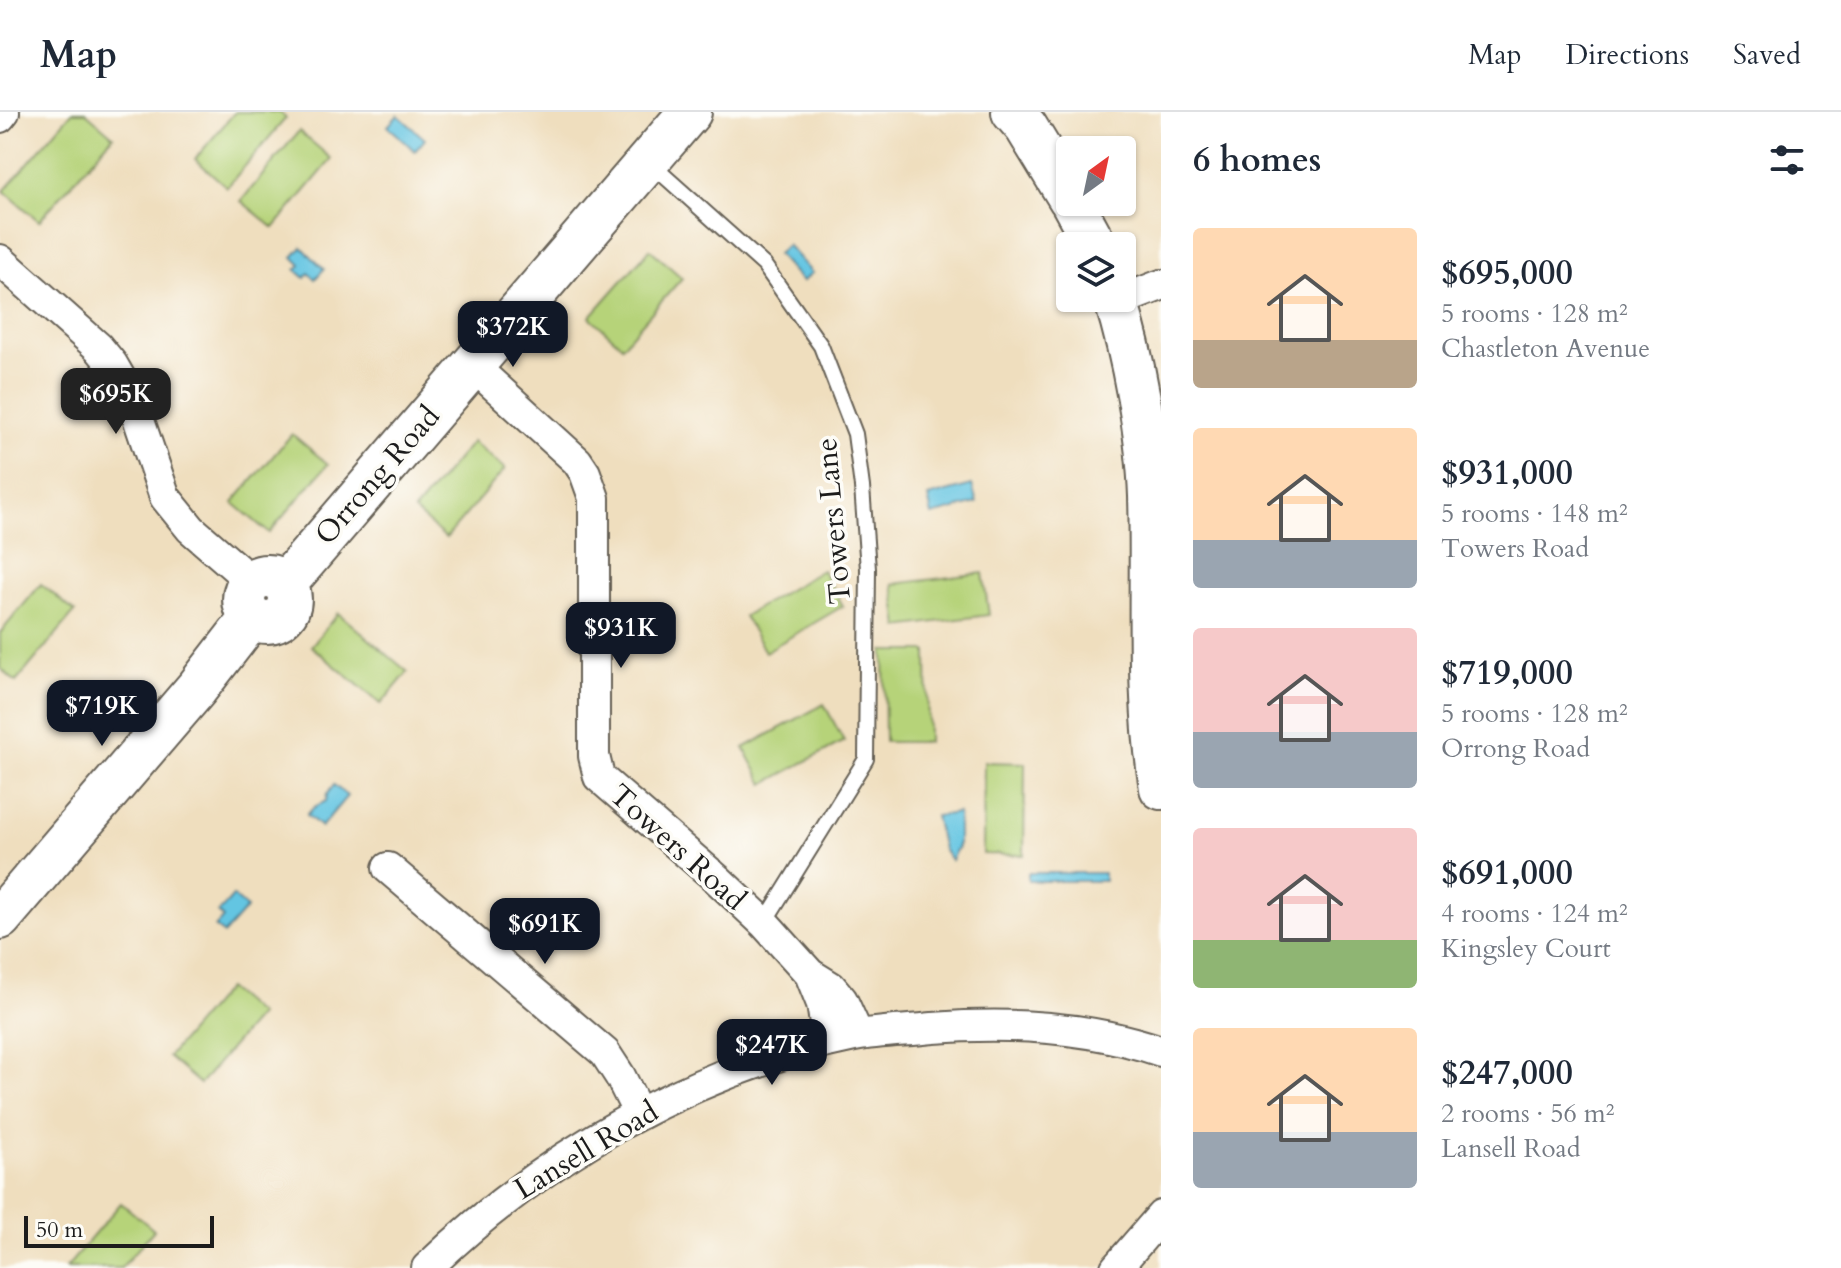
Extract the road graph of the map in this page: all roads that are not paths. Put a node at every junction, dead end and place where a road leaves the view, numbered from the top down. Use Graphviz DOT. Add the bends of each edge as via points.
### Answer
graph roads {
  1 [pos="4,112"];
  2 [pos="690,112"];
  3 [pos="1013,112"];
  4 [pos="0,117"];
  5 [pos="647,161"];
  6 [pos="1056,176"];
  7 [pos="0,260"];
  8 [pos="1161,285"];
  9 [pos="1136,293"];
  10 [pos="1119,312"];
  11 [pos="473,366"];
  12 [pos="263,594"];
  13 [pos="1161,788"];
  14 [pos="388,868"];
  15 [pos="0,918"];
  16 [pos="764,923"];
  17 [pos="810,974"];
  18 [pos="858,1035"];
  19 [pos="828,1042"];
  20 [pos="1155,1045"];
  21 [pos="639,1114"];
  22 [pos="1161,1216"];
  23 [pos="427,1268"];
  24 [pos="1116,1268"];
  1 -- 4 [label="street"];
  2 -- 5 [label="street, Orrong Road"];
  3 -- 6 [label="street"];
  5 -- 11 [label="street, Orrong Road"];
  5 -- 16 [label="lane, Towers Lane" via="764,265 821,346 855,434 868,569 866,759"];
  7 -- 12 [label="street" via="112,364 131,397 165,497 191,529"];
  8 -- 9 [label="street"];
  10 -- 13 [label="street" via="1144,433 1150,492 1154,746"];
  11 -- 12 [label="street, Orrong Road"];
  11 -- 16 [label="street, Towers Road" via="577,461 590,484 594,756 599,777"];
  12 -- 15 [label="street, Orrong Road" via="197,688"];
  14 -- 21 [label="street" via="605,1053"];
  16 -- 17 [label="street, Towers Road"];
  17 -- 18 [label="street, Towers Road" via="842,1000"];
  17 -- 19 [label="street, Towers Road"];
  18 -- 19 [label="street, Lansell Road"];
  18 -- 20 [label="street, Lansell Road" via="1004,1025 1090,1031"];
  19 -- 21 [label="street, Lansell Road" via="742,1069"];
  21 -- 23 [label="street, Lansell Road" via="516,1190"];
  22 -- 24 [label="street"];
}
